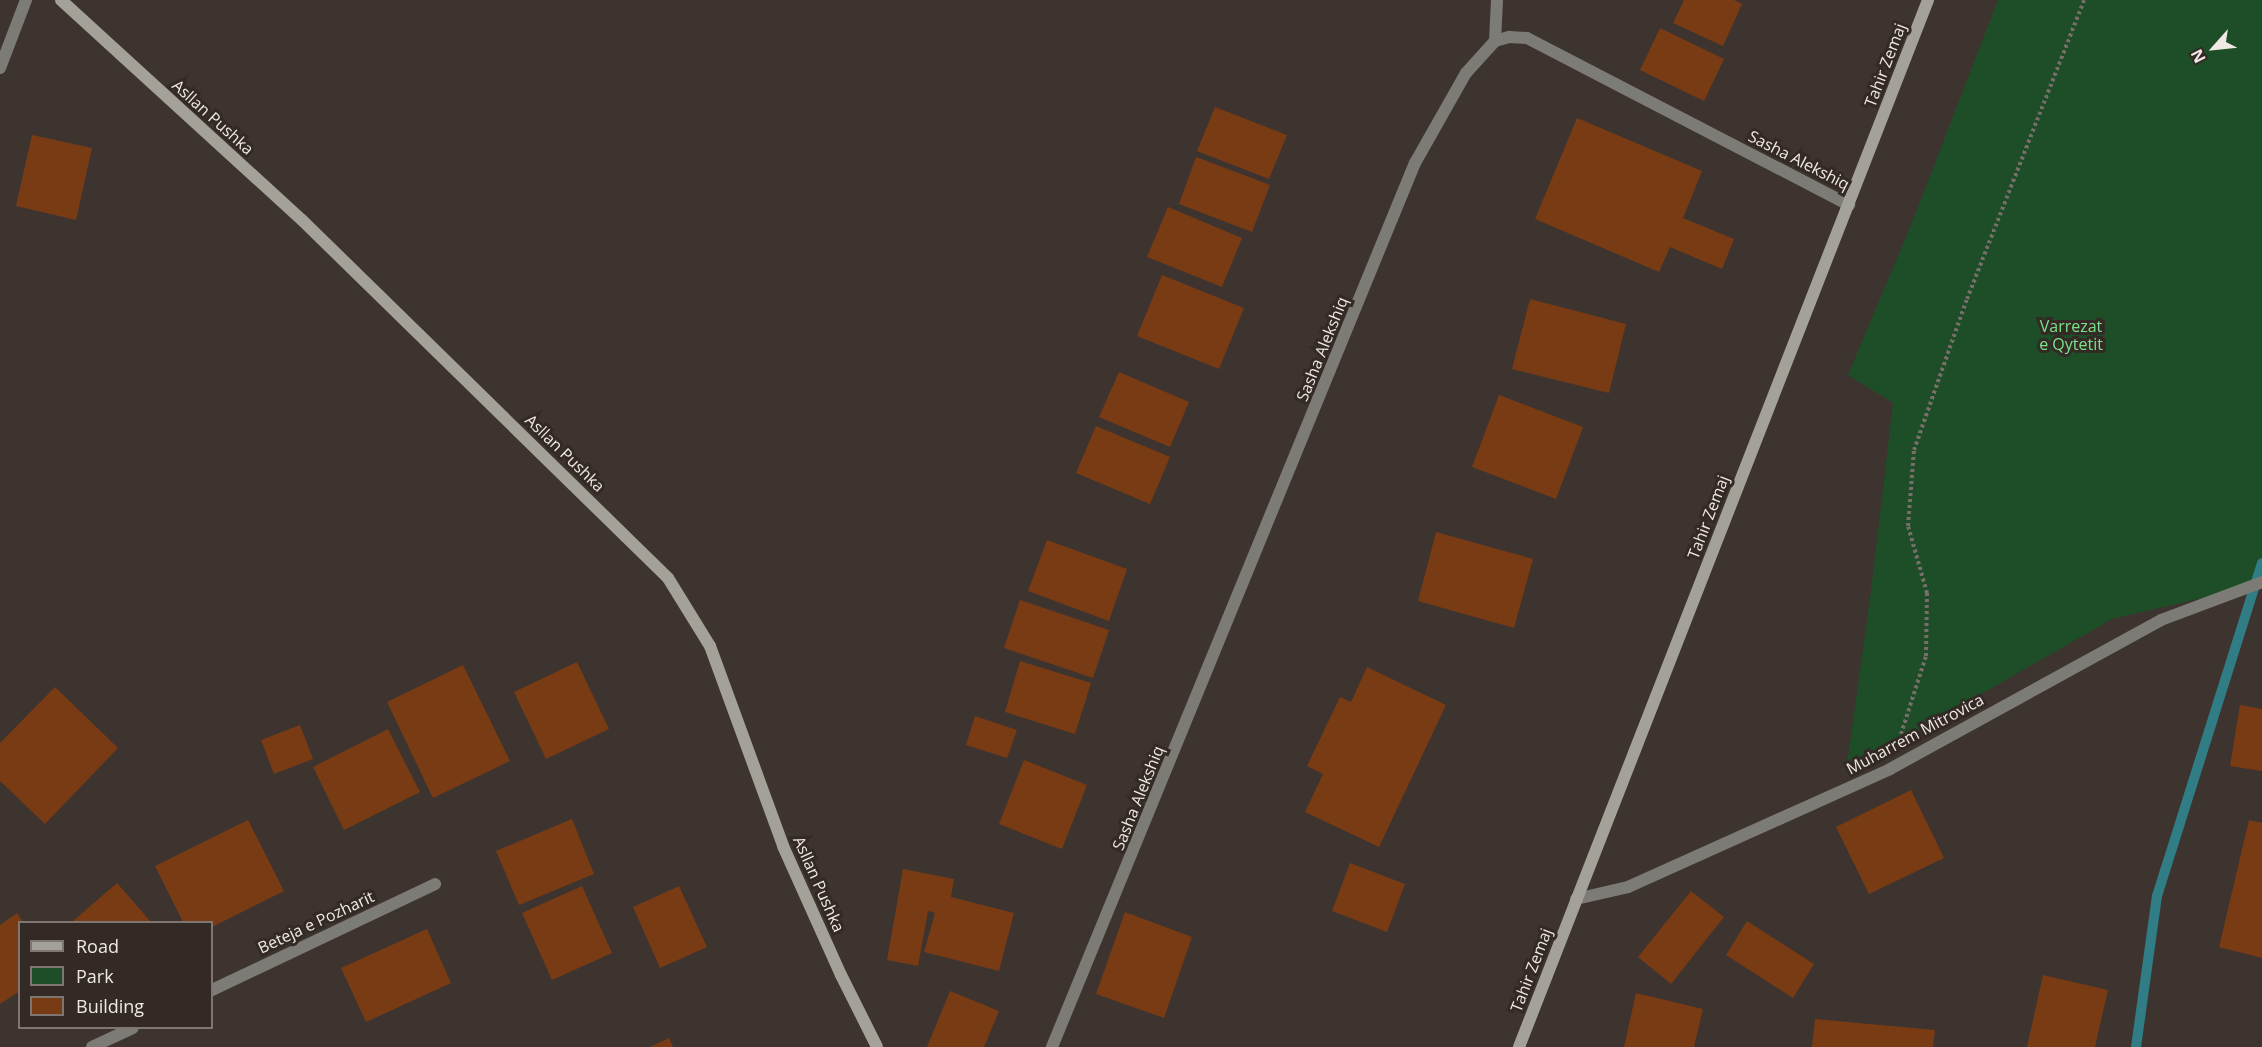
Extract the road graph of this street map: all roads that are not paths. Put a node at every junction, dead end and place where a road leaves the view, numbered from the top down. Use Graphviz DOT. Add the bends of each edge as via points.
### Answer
graph roads {
  1 [pos="26,0"];
  2 [pos="61,0"];
  3 [pos="1497,0"];
  4 [pos="1928,0"];
  5 [pos="1495,41"];
  6 [pos="0,68"];
  7 [pos="1849,204"];
  8 [pos="2262,582"];
  9 [pos="435,884"];
  10 [pos="1576,898"];
  11 [pos="213,990"];
  12 [pos="131,1029"];
  13 [pos="92,1047"];
  14 [pos="878,1047"];
  15 [pos="1052,1047"];
  16 [pos="1519,1047"];
  1 -- 6 [label="street"];
  2 -- 14 [label="main road, Asllan Pushka" via="302,220 668,578 710,646 783,846"];
  3 -- 5 [label="street"];
  4 -- 7 [label="main road, Tahir Zemaj"];
  5 -- 7 [label="street, Sasha Alekshiq" via="1509,36 1527,38"];
  5 -- 15 [label="street, Sasha Alekshiq" via="1466,73 1415,163"];
  7 -- 10 [label="main road, Tahir Zemaj"];
  8 -- 10 [label="street, Muharrem Mitrovica" via="2161,620 1890,770 1628,887"];
  9 -- 11 [label="street, Beteja e Pozharit"];
  10 -- 16 [label="main road, Tahir Zemaj"];
  12 -- 13 [label="street"];
}
